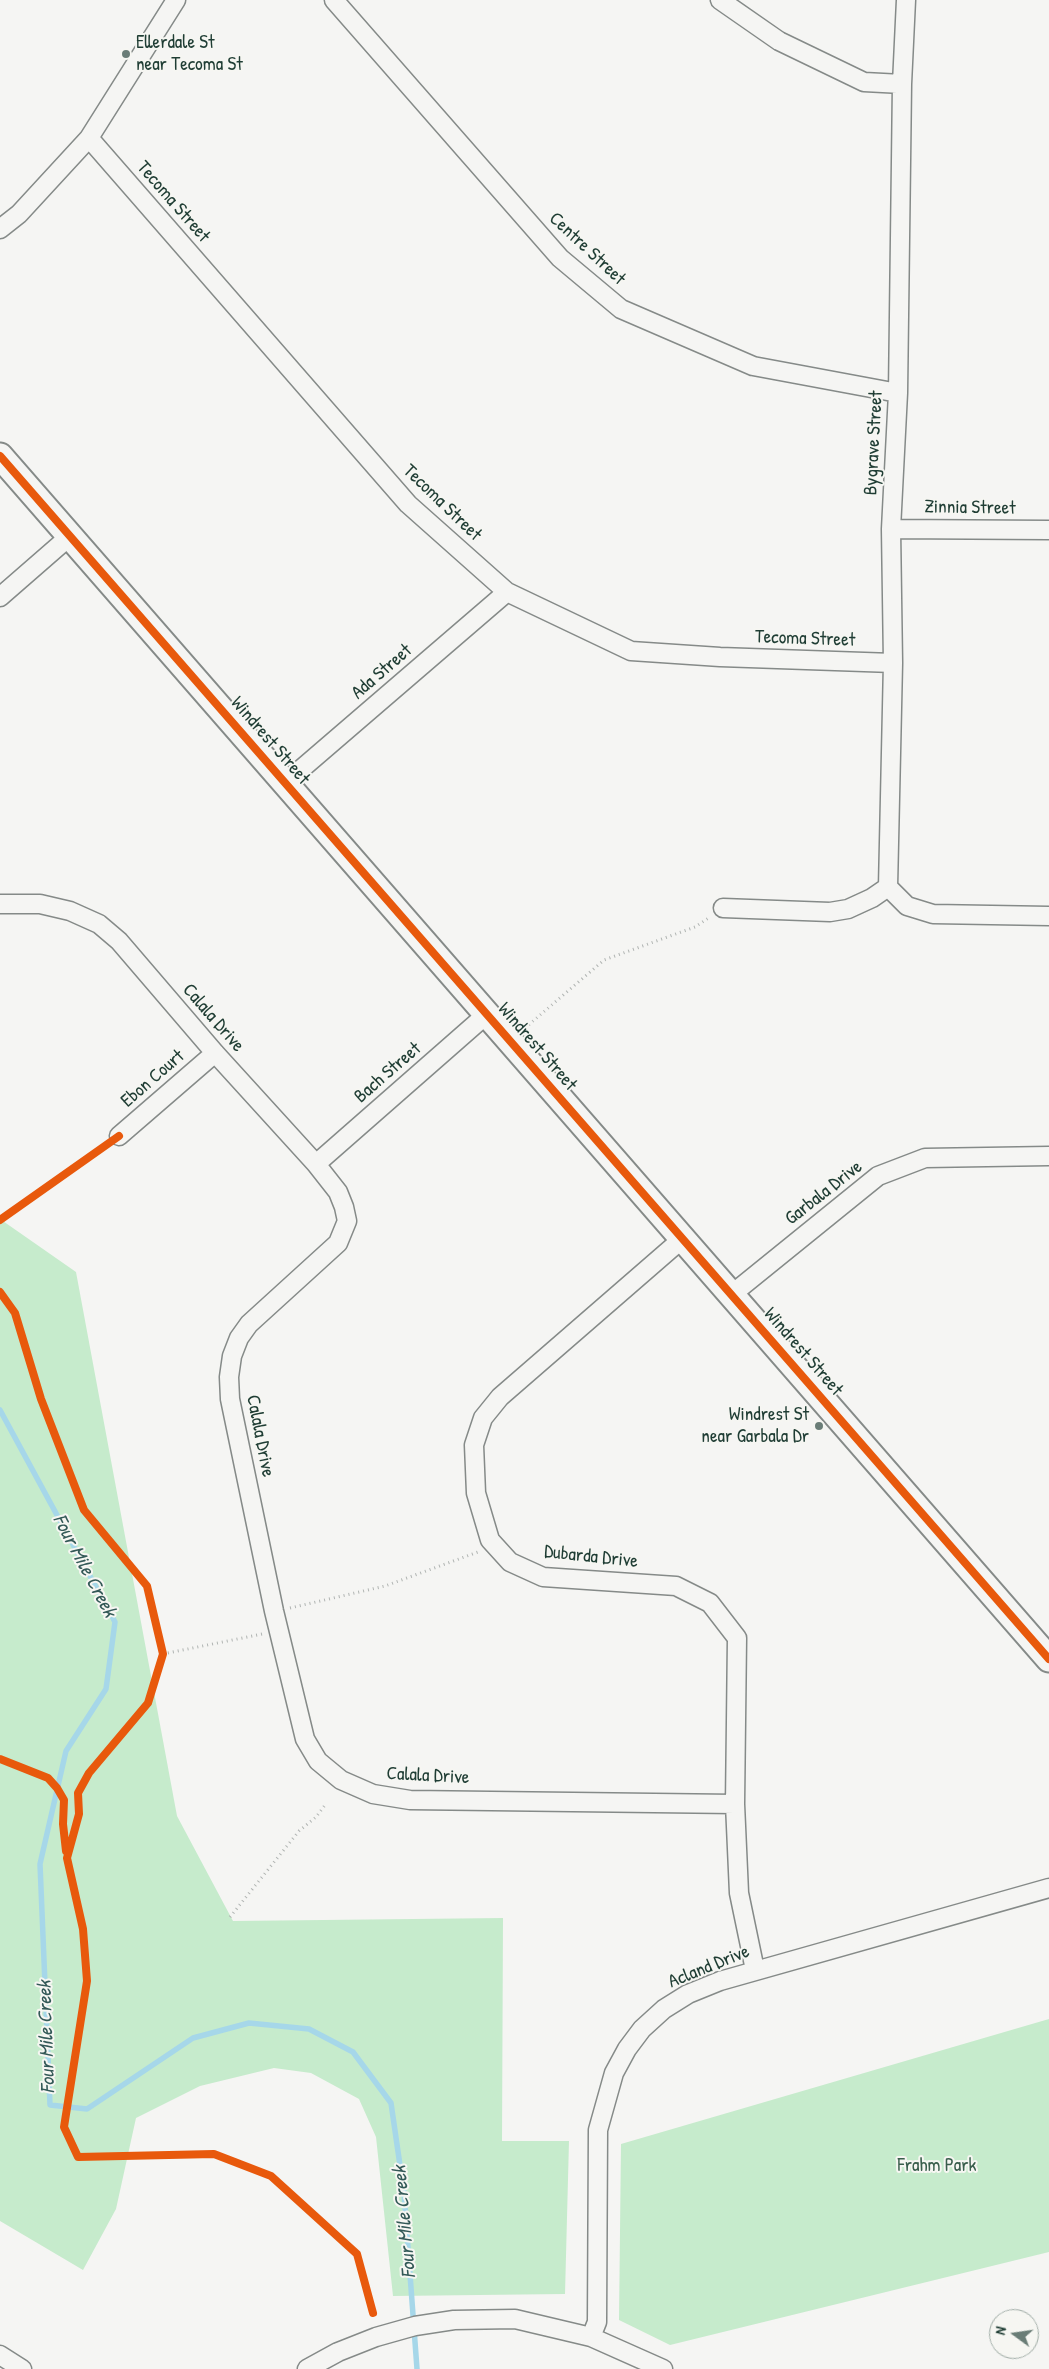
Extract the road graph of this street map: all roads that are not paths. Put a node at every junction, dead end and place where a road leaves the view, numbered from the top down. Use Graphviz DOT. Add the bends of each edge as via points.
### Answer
graph roads {
  1 [pos="176,0"];
  2 [pos="334,0"];
  3 [pos="720,0"];
  4 [pos="906,0"];
  5 [pos="902,84"];
  6 [pos="89,138"];
  7 [pos="0,229"];
  8 [pos="898,393"];
  9 [pos="0,456"];
  10 [pos="891,529"];
  11 [pos="1049,530"];
  12 [pos="70,536"];
  13 [pos="507,592"];
  14 [pos="0,597"];
  15 [pos="893,662"];
  16 [pos="285,783"];
  17 [pos="888,887"];
  18 [pos="0,904"];
  19 [pos="723,908"];
  20 [pos="1049,916"];
  21 [pos="487,1014"];
  22 [pos="215,1053"];
  23 [pos="119,1136"];
  24 [pos="1049,1156"];
  25 [pos="316,1164"];
  26 [pos="682,1239"];
  27 [pos="731,1295"];
  28 [pos="1049,1659"];
  29 [pos="735,1804"];
  30 [pos="1049,1888"];
  31 [pos="755,1970"];
  32 [pos="591,2337"];
  33 [pos="0,2355"];
  34 [pos="22,2369"];
  35 [pos="307,2369"];
  36 [pos="663,2369"];
  1 -- 6 [label="street"];
  2 -- 8 [label="street, Centre Street" via="560,258 621,309 753,366"];
  3 -- 5 [label="street" via="779,41 864,82"];
  4 -- 5 [label="street, Bygrave Street"];
  5 -- 8 [label="street, Bygrave Street"];
  6 -- 7 [label="street" via="19,214"];
  6 -- 13 [label="street, Tecoma Street" via="408,504"];
  8 -- 10 [label="street, Bygrave Street"];
  9 -- 12 [label="street, Windrest Street"];
  10 -- 11 [label="street, Zinnia Street"];
  10 -- 15 [label="street, Bygrave Street"];
  12 -- 14 [label="street"];
  12 -- 16 [label="street, Windrest Street"];
  13 -- 15 [label="street, Tecoma Street" via="632,651"];
  13 -- 16 [label="street, Ada Street"];
  15 -- 17 [label="street, Bygrave Street"];
  16 -- 21 [label="street, Windrest Street"];
  17 -- 19 [label="street" via="848,909 830,912"];
  17 -- 20 [label="street" via="907,906 932,914"];
  18 -- 22 [label="street, Calala Drive" via="40,904 99,924 119,941"];
  21 -- 25 [label="street, Bach Street"];
  21 -- 26 [label="street, Windrest Street"];
  22 -- 23 [label="street, Ebon Court"];
  22 -- 25 [label="street, Calala Drive"];
  24 -- 27 [label="street, Garbala Drive" via="925,1158 878,1176"];
  25 -- 29 [label="street, Calala Drive" via="338,1192 347,1221 338,1243 249,1324 238,1338 229,1377 230,1399 274,1611 305,1739 318,1761 341,1780 373,1794 410,1800"];
  26 -- 27 [label="street, Windrest Street"];
  26 -- 29 [label="street, Dubarda Drive" via="500,1397 483,1418 474,1444 476,1493 490,1540 510,1562 543,1577 676,1586 710,1603 737,1638"];
  27 -- 28 [label="street, Windrest Street"];
  29 -- 31 [label="street, Dubarda Drive" via="739,1893"];
  30 -- 31 [label="street, Acland Drive"];
  31 -- 32 [label="street, Acland Drive" via="688,1994 664,2009 642,2029 614,2073 598,2130 597,2322"];
  32 -- 35 [label="street" via="515,2319 454,2320 376,2337"];
  32 -- 36 [label="street"];
  33 -- 34 [label="street"];
}
